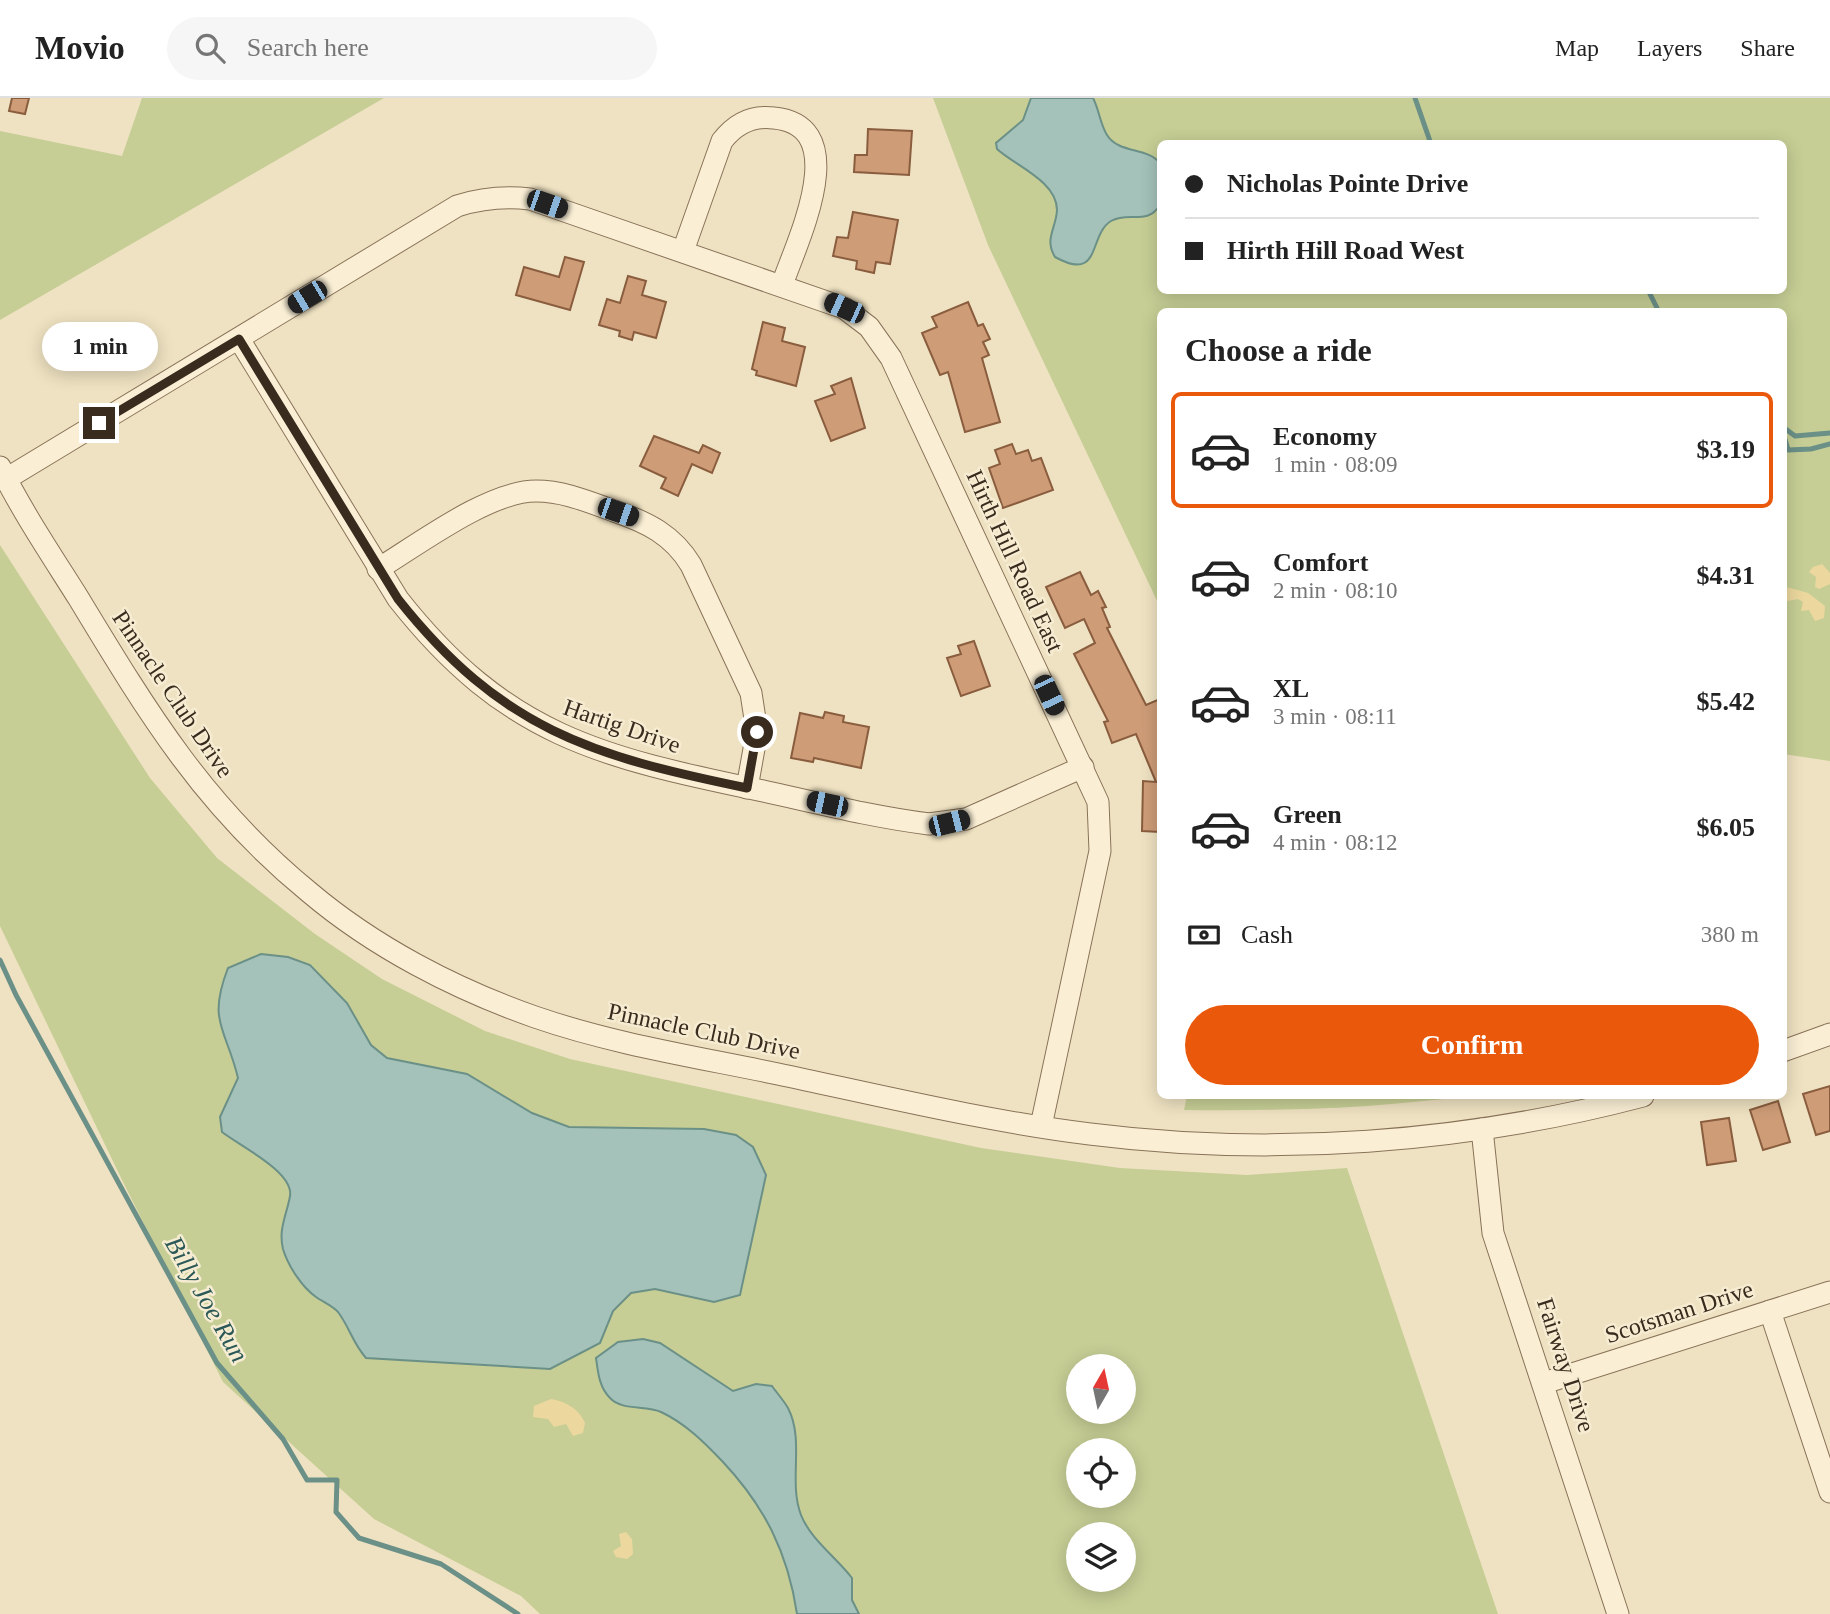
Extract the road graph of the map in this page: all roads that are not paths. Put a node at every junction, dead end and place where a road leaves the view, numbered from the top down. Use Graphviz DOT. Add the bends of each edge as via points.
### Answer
graph roads {
  1 [pos="690,253"];
  2 [pos="782,285"];
  3 [pos="239,339"];
  4 [pos="3,473"];
  5 [pos="378,569"];
  6 [pos="1083,767"];
  7 [pos="747,788"];
  8 [pos="1830,1034"];
  9 [pos="1787,1050"];
  10 [pos="1628,1099"];
  11 [pos="1041,1126"];
  12 [pos="1482,1129"];
  13 [pos="1830,1292"];
  14 [pos="1770,1311"];
  15 [pos="1544,1383"];
  16 [pos="1830,1492"];
  17 [pos="1618,1614"];
  1 -- 2 [label="street, Hirth Hill Road East"];
  1 -- 2 [label="street" via="722,141 734,128 758,117 783,120 805,134 814,148 818,172"];
  1 -- 3 [label="street, Hirth Hill Road East" via="530,199 490,198 457,206"];
  2 -- 6 [label="street, Hirth Hill Road East" via="827,300 858,317 891,358"];
  3 -- 4 [label="street, Hirth Hill Road East"];
  3 -- 5 [label="street, Hartig Drive"];
  4 -- 11 [label="street, Pinnacle Club Drive" via="138,697 214,803 310,894 360,931 475,993 534,1017 600,1036"];
  5 -- 7 [label="street, Hartig Drive" via="449,658 531,720 614,757"];
  5 -- 7 [label="street" via="481,507 519,492 568,495 656,528 691,565 751,693 757,732"];
  6 -- 7 [label="street, Hartig Drive" via="966,819 929,824"];
  6 -- 11 [label="street, Hirth Hill Road East" via="1098,802 1100,851"];
  8 -- 9 [label="street"];
  10 -- 12 [label="street, Pinnacle Club Drive"];
  11 -- 12 [label="street, Pinnacle Club Drive" via="1091,1134 1231,1143 1349,1142"];
  12 -- 15 [label="street, Fairway Drive" via="1493,1233"];
  13 -- 14 [label="street, Scotsman Drive"];
  14 -- 15 [label="street, Scotsman Drive"];
  14 -- 16 [label="street"];
  15 -- 17 [label="street, Fairway Drive"];
}
